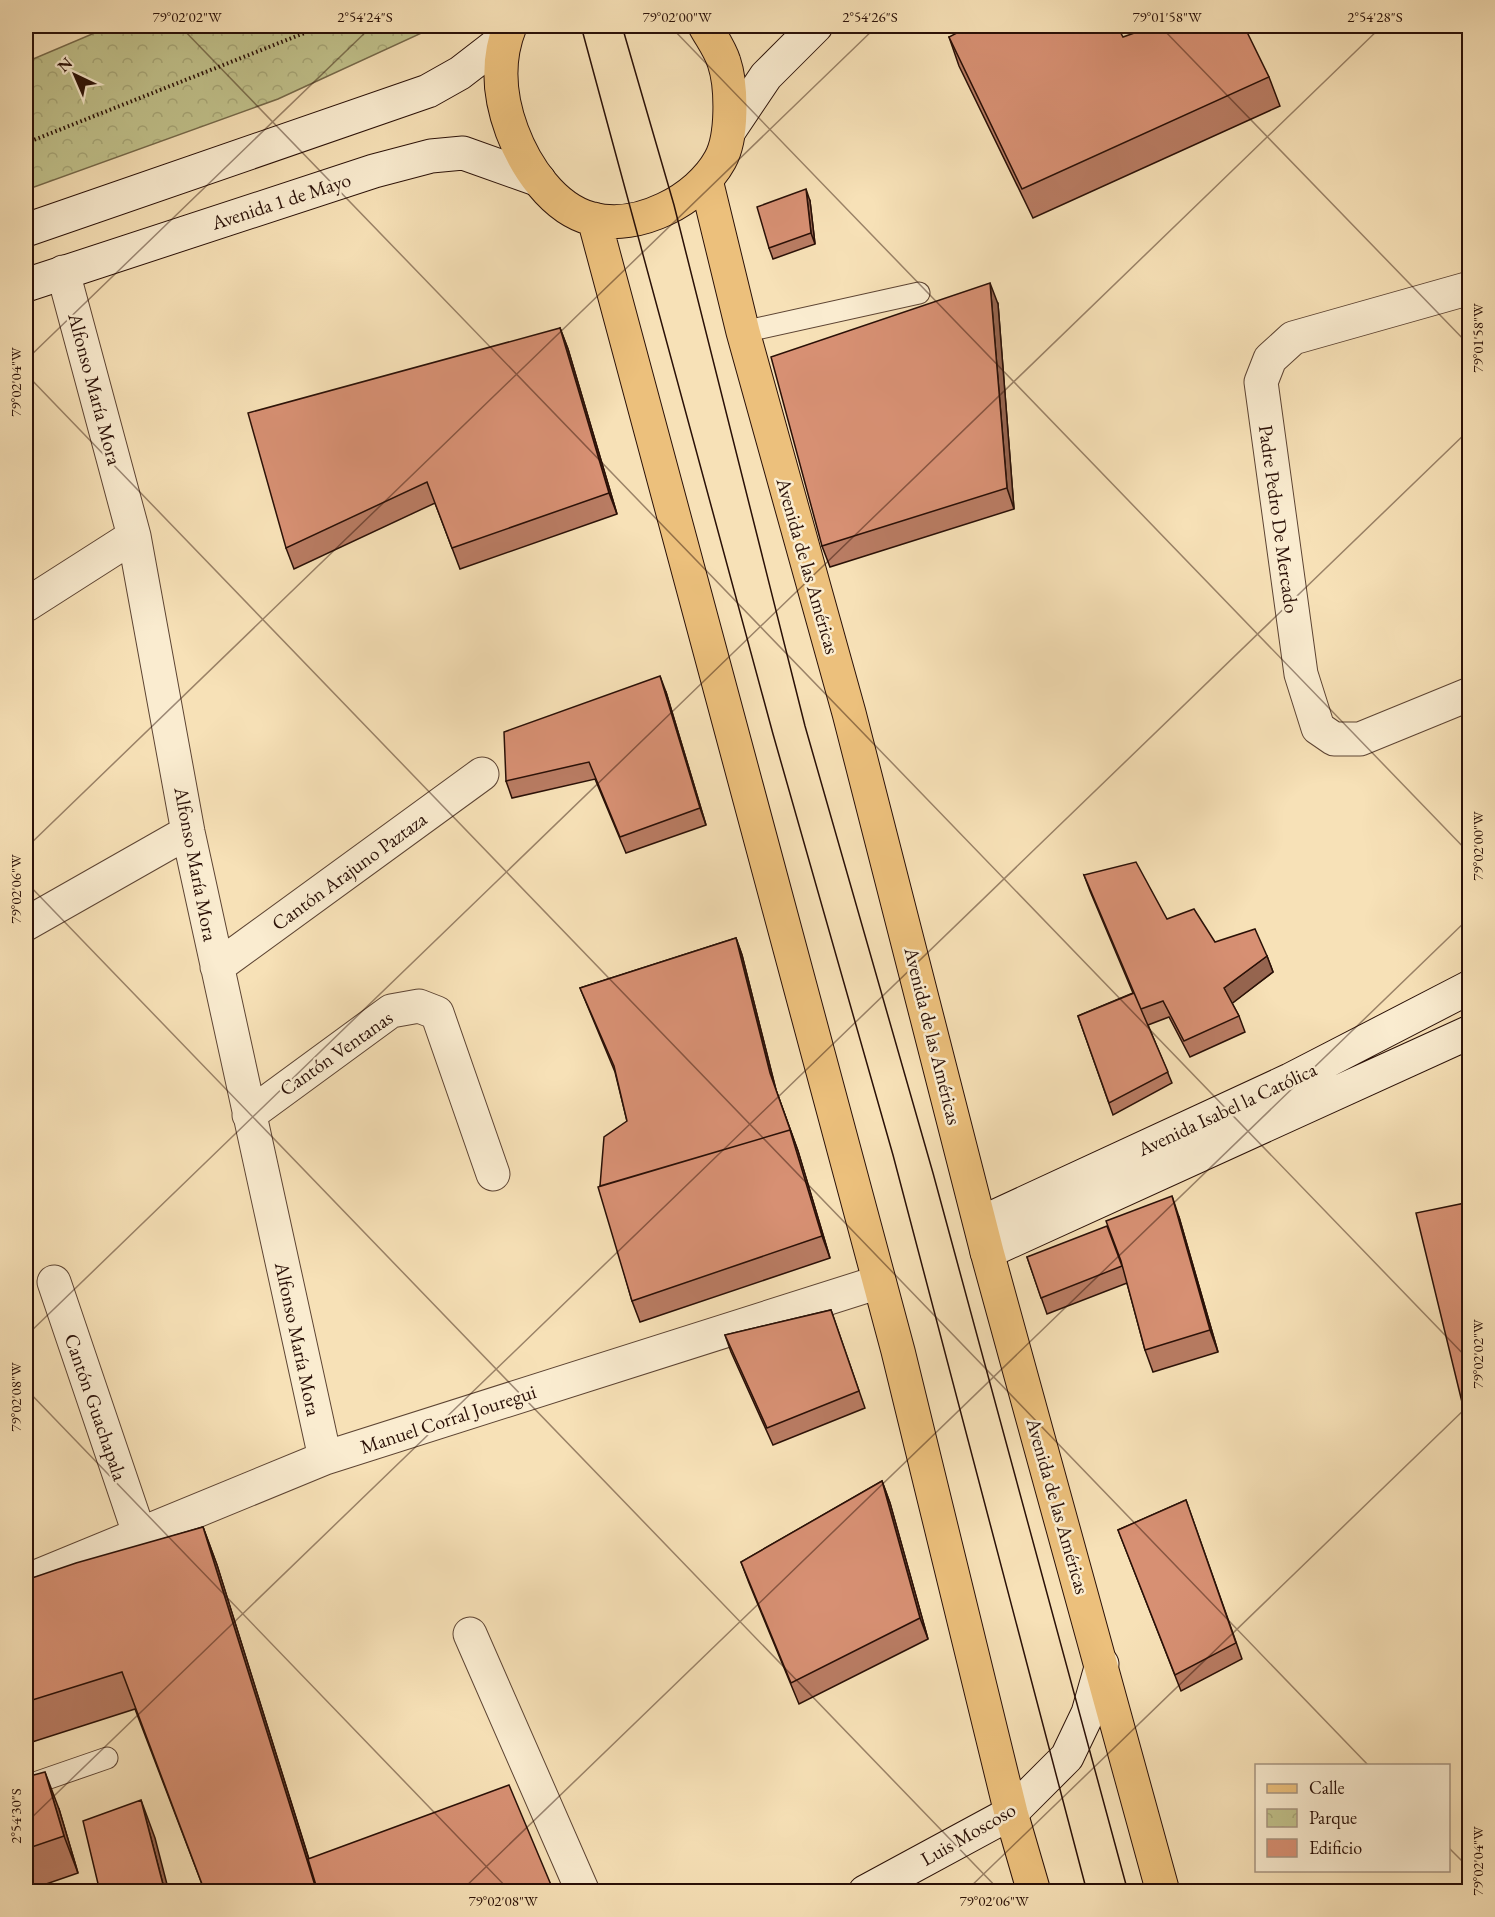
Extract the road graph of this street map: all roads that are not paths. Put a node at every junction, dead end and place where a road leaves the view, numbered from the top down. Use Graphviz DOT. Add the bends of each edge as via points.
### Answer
graph roads {
  1 [pos="705,26"];
  2 [pos="816,26"];
  3 [pos="507,32"];
  4 [pos="729,131"];
  5 [pos="539,180"];
  6 [pos="706,180"];
  7 [pos="594,219"];
  8 [pos="26,230"];
  9 [pos="63,272"];
  10 [pos="26,285"];
  11 [pos="1470,288"];
  12 [pos="919,293"];
  13 [pos="743,332"];
  14 [pos="134,536"];
  15 [pos="26,605"];
  16 [pos="1470,694"];
  17 [pos="482,774"];
  18 [pos="188,832"];
  19 [pos="26,924"];
  20 [pos="217,967"];
  21 [pos="1470,987"];
  22 [pos="1470,1032"];
  23 [pos="249,1115"];
  24 [pos="493,1174"];
  25 [pos="984,1237"];
  26 [pos="54,1282"];
  27 [pos="879,1282"];
  28 [pos="324,1458"];
  29 [pos="139,1533"];
  30 [pos="26,1581"];
  31 [pos="470,1634"];
  32 [pos="1102,1664"];
  33 [pos="107,1758"];
  34 [pos="26,1786"];
  35 [pos="1011,1813"];
  36 [pos="584,1892"];
  37 [pos="865,1892"];
  38 [pos="1034,1892"];
  39 [pos="1163,1892"];
  1 -- 4 [label="main road" via="723,60 728,80"];
  2 -- 4 [label="street" via="766,76"];
  3 -- 5 [label="main road" via="499,64 509,122 520,154"];
  3 -- 8 [label="street" via="460,73 428,91"];
  4 -- 6 [label="main road" via="722,158"];
  5 -- 7 [label="main road" via="569,207"];
  5 -- 9 [label="street, Avenida 1 de Mayo" via="463,153 431,156"];
  6 -- 7 [label="main road" via="674,205 654,214 633,220"];
  6 -- 13 [label="main road, Avenida de las Américas"];
  7 -- 27 [label="main road"];
  9 -- 10 [label="street, Avenida 1 de Mayo"];
  9 -- 14 [label="street, Alfonso María Mora"];
  11 -- 16 [label="street, Padre Pedro De Mercado" via="1293,338 1270,359 1261,382 1301,674 1318,728 1334,739 1360,739"];
  12 -- 13 [label="lane"];
  13 -- 25 [label="main road, Avenida de las Américas" via="809,524 849,713"];
  14 -- 15 [label="street"];
  14 -- 18 [label="street, Alfonso María Mora"];
  17 -- 20 [label="street, Cantón Arajuno Paztaza"];
  18 -- 19 [label="street"];
  18 -- 20 [label="street, Alfonso María Mora"];
  20 -- 23 [label="street, Alfonso María Mora"];
  21 -- 25 [label="street, Avenida Isabel la Católica"];
  22 -- 25 [label="street, Avenida Isabel la Católica"];
  23 -- 24 [label="street, Cantón Ventanas" via="391,1011 419,1006 437,1013"];
  23 -- 28 [label="street, Alfonso María Mora"];
  25 -- 32 [label="main road, Avenida de las Américas"];
  26 -- 29 [label="street, Cantón Guachapala"];
  27 -- 28 [label="street, Manuel Corral Jouregui"];
  27 -- 35 [label="main road"];
  28 -- 29 [label="street, Manuel Corral Jouregui"];
  29 -- 30 [label="street, Manuel Corral Jouregui"];
  31 -- 36 [label="street"];
  32 -- 35 [label="street, Luis Moscoso" via="1088,1713 1067,1757"];
  32 -- 39 [label="main road, Avenida de las Américas"];
  33 -- 34 [label="lane"];
  35 -- 37 [label="street, Luis Moscoso"];
  35 -- 38 [label="main road"];
}
